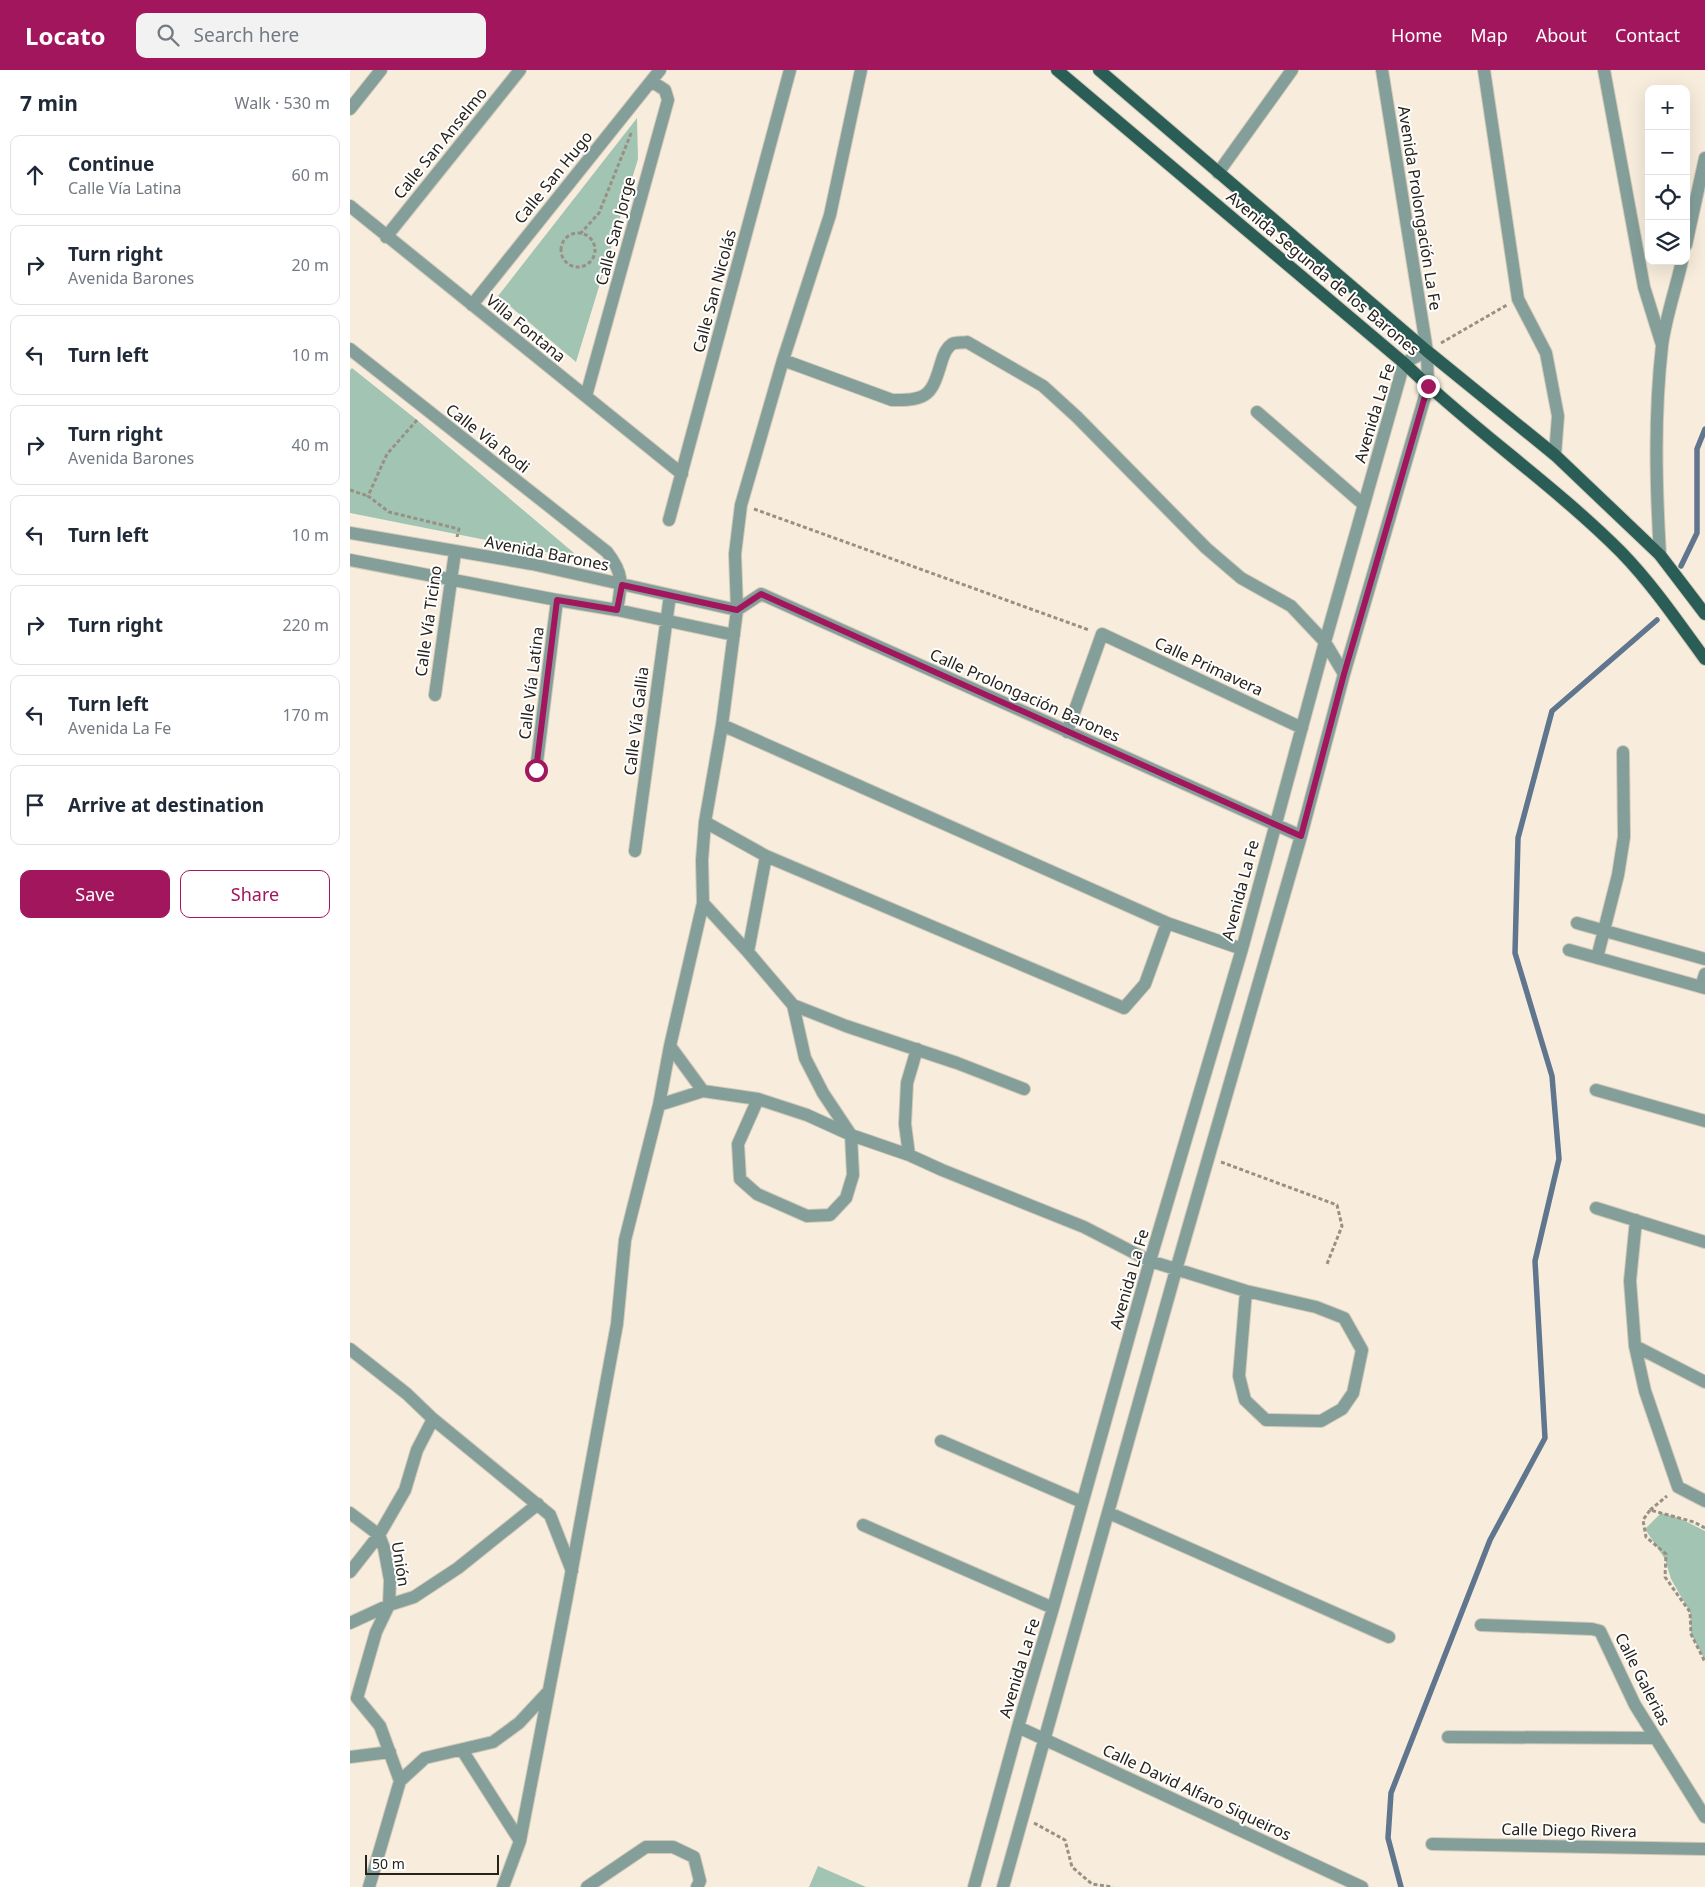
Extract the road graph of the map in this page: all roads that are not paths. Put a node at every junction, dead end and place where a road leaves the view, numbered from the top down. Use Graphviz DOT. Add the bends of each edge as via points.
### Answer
graph roads {
  1 [pos="381,70"];
  2 [pos="520,70"];
  3 [pos="660,70"];
  4 [pos="790,70"];
  5 [pos="861,70"];
  6 [pos="1057,70"];
  7 [pos="1100,70"];
  8 [pos="1292,70"];
  9 [pos="1382,70"];
  10 [pos="1484,70"];
  11 [pos="1604,70"];
  12 [pos="651,81"];
  13 [pos="350,109"];
  14 [pos="1705,158"];
  15 [pos="1218,173"];
  16 [pos="350,206"];
  17 [pos="1690,227"];
  18 [pos="386,236"];
  19 [pos="1681,265"];
  20 [pos="472,304"];
  21 [pos="1662,345"];
  22 [pos="351,351"];
  23 [pos="1427,351"];
  24 [pos="782,360"];
  25 [pos="1404,363"];
  26 [pos="1428,386"];
  27 [pos="586,396"];
  28 [pos="1257,412"];
  29 [pos="1555,455"];
  30 [pos="682,474"];
  31 [pos="1364,505"];
  32 [pos="669,520"];
  33 [pos="350,533"];
  34 [pos="455,552"];
  35 [pos="1660,555"];
  36 [pos="350,560"];
  37 [pos="451,579"];
  38 [pos="622,585"];
  39 [pos="670,596"];
  40 [pos="557,600"];
  41 [pos="617,610"];
  42 [pos="737,610"];
  43 [pos="1705,614"];
  44 [pos="666,621"];
  45 [pos="734,635"];
  46 [pos="1325,642"];
  47 [pos="1705,659"];
  48 [pos="1344,674"];
  49 [pos="434,695"];
  50 [pos="722,725"];
  51 [pos="1302,728"];
  52 [pos="1067,732"];
  53 [pos="1623,752"];
  54 [pos="536,770"];
  55 [pos="705,822"];
  56 [pos="1274,826"];
  57 [pos="1301,836"];
  58 [pos="635,852"];
  59 [pos="766,856"];
  60 [pos="703,903"];
  61 [pos="1167,923"];
  62 [pos="1577,923"];
  63 [pos="1605,931"];
  64 [pos="1242,949"];
  65 [pos="1569,950"];
  66 [pos="748,952"];
  67 [pos="1597,958"];
  68 [pos="1705,959"];
  69 [pos="1704,983"];
  70 [pos="793,1005"];
  71 [pos="670,1046"];
  72 [pos="917,1049"];
  73 [pos="1024,1089"];
  74 [pos="1596,1090"];
  75 [pos="703,1091"];
  76 [pos="758,1099"];
  77 [pos="659,1105"];
  78 [pos="1705,1121"];
  79 [pos="851,1135"];
  80 [pos="910,1155"];
  81 [pos="1596,1208"];
  82 [pos="1636,1220"];
  83 [pos="1705,1242"];
  84 [pos="1150,1261"];
  85 [pos="1176,1270"];
  86 [pos="1246,1290"];
  87 [pos="1635,1346"];
  88 [pos="350,1349"];
  89 [pos="1705,1382"];
  90 [pos="433,1418"];
  91 [pos="941,1441"];
  92 [pos="1705,1501"];
  93 [pos="1082,1502"];
  94 [pos="538,1504"];
  95 [pos="350,1513"];
  96 [pos="1109,1513"];
  97 [pos="863,1525"];
  98 [pos="379,1535"];
  99 [pos="572,1571"];
  100 [pos="350,1572"];
  101 [pos="389,1605"];
  102 [pos="1054,1608"];
  103 [pos="350,1623"];
  104 [pos="1481,1625"];
  105 [pos="1389,1637"];
  106 [pos="547,1692"];
  107 [pos="353,1694"];
  108 [pos="1018,1727"];
  109 [pos="1448,1737"];
  110 [pos="1655,1738"];
  111 [pos="1044,1739"];
  112 [pos="462,1750"];
  113 [pos="390,1752"];
  114 [pos="350,1756"];
  115 [pos="400,1781"];
  116 [pos="1705,1818"];
  117 [pos="520,1841"];
  118 [pos="1432,1844"];
  119 [pos="1705,1849"];
  120 [pos="368,1887"];
  121 [pos="503,1887"];
  122 [pos="587,1887"];
  123 [pos="697,1887"];
  124 [pos="974,1887"];
  125 [pos="1003,1887"];
  126 [pos="1362,1887"];
  1 -- 13 [label="street"];
  2 -- 18 [label="street, Calle San Anselmo"];
  3 -- 12 [label="street, Calle San Hugo"];
  4 -- 30 [label="street, Calle San Nicolás"];
  5 -- 24 [label="street" via="830,215"];
  6 -- 25 [label="main road, Avenida Segunda de los Barones"];
  7 -- 15 [label="main road, Avenida Segunda de los Barones"];
  8 -- 15 [label="street"];
  9 -- 23 [label="street, Avenida Prolongación La Fe"];
  10 -- 29 [label="street" via="1518,299 1546,353 1558,416"];
  11 -- 21 [label="street" via="1644,287"];
  12 -- 20 [label="street, Calle San Hugo"];
  12 -- 27 [label="street, Calle San Jorge" via="665,90 668,100"];
  14 -- 17 [label="street"];
  15 -- 23 [label="main road, Avenida Segunda de los Barones"];
  16 -- 18 [label="street, Villa Fontana"];
  18 -- 20 [label="street, Villa Fontana"];
  19 -- 21 [label="street"];
  20 -- 27 [label="street, Villa Fontana"];
  21 -- 35 [label="street" via="1656,436"];
  22 -- 38 [label="street, Calle Vía Rodi" via="607,552 617,565"];
  23 -- 25 [label="street, Avenida La Fe"];
  23 -- 26 [label="street"];
  23 -- 29 [label="main road, Avenida Segunda de los Barones"];
  24 -- 42 [label="street" via="742,505 735,554"];
  24 -- 46 [label="street" via="892,400 911,401 926,396 935,384 945,350 953,344 967,342 1043,386 1206,548 1241,578 1291,606"];
  25 -- 26 [label="main road, Avenida Segunda de los Barones"];
  25 -- 31 [label="street, Avenida La Fe"];
  26 -- 47 [label="main road, Avenida Segunda de los Barones" via="1576,510 1620,552 1649,582"];
  26 -- 48 [label="street"];
  27 -- 30 [label="street, Villa Fontana"];
  28 -- 31 [label="street"];
  29 -- 35 [label="main road, Avenida Segunda de los Barones"];
  30 -- 32 [label="street, Calle San Nicolás"];
  31 -- 46 [label="street, Avenida La Fe"];
  33 -- 34 [label="street, Avenida Barones"];
  34 -- 37 [label="street, Calle Vía Ticino"];
  34 -- 38 [label="street, Avenida Barones" via="532,564"];
  35 -- 43 [label="main road, Avenida Segunda de los Barones"];
  36 -- 37 [label="street"];
  37 -- 40 [label="street"];
  37 -- 49 [label="street, Calle Vía Ticino"];
  38 -- 39 [label="street, Avenida Barones"];
  38 -- 41 [label="street"];
  39 -- 42 [label="street, Avenida Barones"];
  39 -- 44 [label="street, Calle Vía Gallia"];
  40 -- 41 [label="street"];
  40 -- 54 [label="street, Calle Vía Latina"];
  41 -- 44 [label="street"];
  42 -- 45 [label="street"];
  42 -- 52 [label="street, Calle Prolongación Barones" via="761,594"];
  44 -- 45 [label="street"];
  44 -- 58 [label="street, Calle Vía Gallia"];
  45 -- 50 [label="street"];
  46 -- 48 [label="street"];
  46 -- 51 [label="street, Avenida La Fe"];
  48 -- 57 [label="street"];
  50 -- 55 [label="street"];
  50 -- 61 [label="street"];
  51 -- 52 [label="street, Calle Primavera" via="1102,634"];
  51 -- 56 [label="street, Avenida La Fe"];
  52 -- 56 [label="street, Calle Prolongación Barones"];
  53 -- 63 [label="street" via="1624,837"];
  55 -- 59 [label="street"];
  55 -- 60 [label="street"];
  56 -- 57 [label="street, Calle Prolongación Barones"];
  56 -- 64 [label="street, Avenida La Fe"];
  57 -- 85 [label="street"];
  59 -- 61 [label="street" via="1124,1008 1145,984"];
  59 -- 66 [label="street"];
  60 -- 66 [label="street"];
  60 -- 71 [label="street"];
  61 -- 64 [label="street"];
  62 -- 63 [label="street"];
  63 -- 67 [label="street"];
  63 -- 68 [label="street"];
  64 -- 84 [label="street, Avenida La Fe"];
  65 -- 67 [label="street"];
  66 -- 70 [label="street"];
  67 -- 69 [label="street"];
  70 -- 72 [label="street"];
  70 -- 79 [label="street" via="805,1058"];
  71 -- 75 [label="street"];
  71 -- 77 [label="street"];
  72 -- 73 [label="street"];
  72 -- 80 [label="street" via="907,1083 905,1124"];
  74 -- 78 [label="street"];
  75 -- 76 [label="street"];
  75 -- 77 [label="street"];
  76 -- 79 [label="street" via="808,1115"];
  76 -- 79 [label="street" via="738,1144 740,1179 757,1194 807,1216 830,1215 846,1198 853,1176"];
  77 -- 99 [label="street" via="625,1240 617,1324"];
  79 -- 80 [label="street"];
  80 -- 84 [label="street" via="1084,1227"];
  81 -- 82 [label="street"];
  82 -- 83 [label="street"];
  82 -- 87 [label="street" via="1630,1281"];
  84 -- 85 [label="street"];
  84 -- 93 [label="street, Avenida La Fe"];
  85 -- 86 [label="street"];
  85 -- 96 [label="street"];
  86 -- 86 [label="street" via="1316,1307 1344,1318 1362,1350 1353,1393 1342,1409 1321,1421 1266,1420 1245,1400 1239,1376"];
  87 -- 89 [label="street"];
  87 -- 92 [label="street" via="1645,1391 1678,1487"];
  88 -- 90 [label="street"];
  90 -- 94 [label="street"];
  90 -- 98 [label="street" via="417,1450 405,1490"];
  91 -- 93 [label="street"];
  93 -- 102 [label="street, Avenida La Fe"];
  94 -- 99 [label="street" via="550,1515"];
  94 -- 101 [label="street" via="458,1568 414,1598"];
  95 -- 98 [label="street, Unión"];
  96 -- 105 [label="street"];
  96 -- 111 [label="street"];
  97 -- 102 [label="street"];
  98 -- 100 [label="street"];
  98 -- 101 [label="street, Unión" via="390,1580"];
  99 -- 106 [label="street"];
  101 -- 103 [label="street"];
  101 -- 107 [label="street"];
  102 -- 108 [label="street, Avenida La Fe"];
  104 -- 110 [label="street, Calle Galerias" via="1600,1631 1635,1705"];
  106 -- 112 [label="street" via="520,1724 493,1742"];
  106 -- 117 [label="street"];
  107 -- 113 [label="street" via="380,1726"];
  108 -- 111 [label="street, Calle David Alfaro Siqueiros"];
  108 -- 124 [label="street, Avenida La Fe"];
  109 -- 110 [label="street"];
  110 -- 116 [label="street, Calle Galerias"];
  111 -- 125 [label="street"];
  111 -- 126 [label="street, Calle David Alfaro Siqueiros"];
  112 -- 115 [label="street" via="426,1758"];
  112 -- 117 [label="street"];
  113 -- 114 [label="street"];
  113 -- 115 [label="street"];
  115 -- 120 [label="street"];
  117 -- 121 [label="street"];
  118 -- 119 [label="street, Calle Diego Rivera"];
  122 -- 123 [label="street" via="646,1847 674,1847 694,1858 700,1881"];
}
